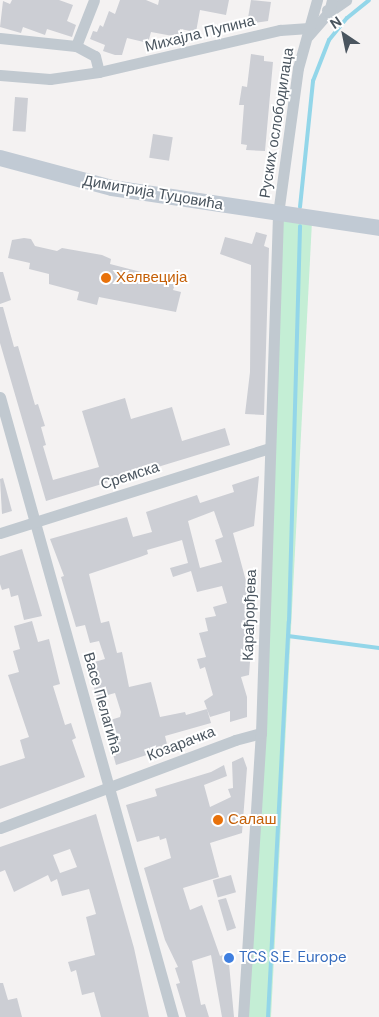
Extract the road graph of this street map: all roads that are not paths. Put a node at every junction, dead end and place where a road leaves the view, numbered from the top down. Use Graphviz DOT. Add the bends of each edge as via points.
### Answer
graph roads {
  1 [pos="94,0"];
  2 [pos="319,0"];
  3 [pos="332,0"];
  4 [pos="346,0"];
  5 [pos="329,12"];
  6 [pos="308,32"];
  7 [pos="0,38"];
  8 [pos="76,46"];
  9 [pos="99,72"];
  10 [pos="0,76"];
  11 [pos="0,158"];
  12 [pos="278,214"];
  13 [pos="379,228"];
  14 [pos="0,397"];
  15 [pos="269,448"];
  16 [pos="35,522"];
  17 [pos="0,532"];
  18 [pos="261,733"];
  19 [pos="110,787"];
  20 [pos="0,828"];
  21 [pos="173,1017"];
  22 [pos="243,1017"];
  1 -- 8 [label="street"];
  2 -- 5 [label="street, Руских ослободилаца"];
  2 -- 6 [label="street, Руских ослободилаца"];
  3 -- 5 [label="street, Руских ослободилаца"];
  4 -- 5 [label="street"];
  5 -- 6 [label="street, Руских ослободилаца"];
  6 -- 9 [label="street, Михајла Пупина" via="286,29"];
  6 -- 12 [label="street, Руских ослободилаца" via="298,68"];
  7 -- 8 [label="street"];
  8 -- 9 [label="street" via="95,56"];
  9 -- 10 [label="street, Михајла Пупина" via="50,79"];
  11 -- 12 [label="street, Димитрија Туцовића" via="112,188"];
  12 -- 13 [label="street, Димитрија Туцовића"];
  12 -- 15 [label="street, Карађорђева"];
  14 -- 16 [label="street, Васе Пелагића"];
  15 -- 16 [label="street, Сремска"];
  15 -- 18 [label="street, Карађорђева"];
  16 -- 17 [label="street, Сремска"];
  16 -- 19 [label="street, Васе Пелагића"];
  18 -- 19 [label="street, Козарачка"];
  18 -- 22 [label="street, Карађорђева"];
  19 -- 20 [label="street, Козарачка"];
  19 -- 21 [label="street, Васе Пелагића"];
}
